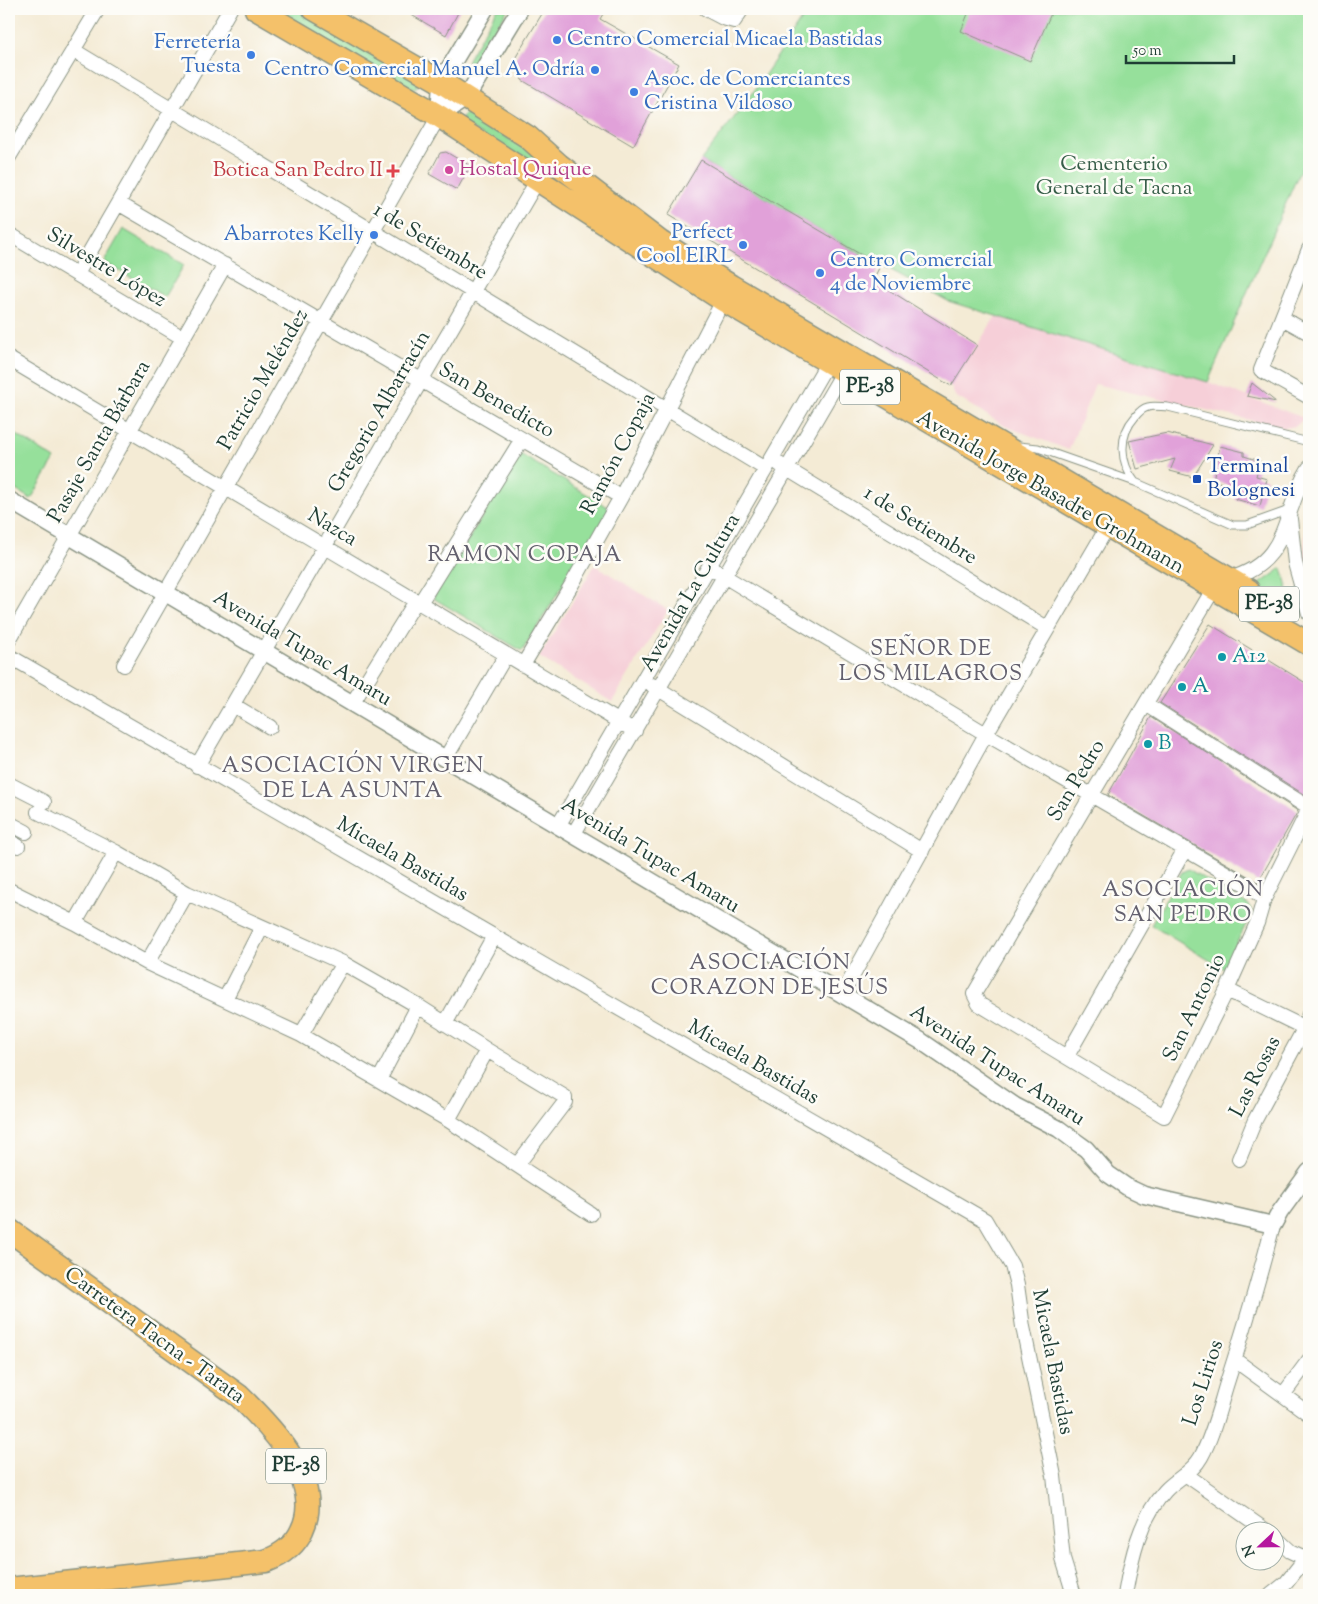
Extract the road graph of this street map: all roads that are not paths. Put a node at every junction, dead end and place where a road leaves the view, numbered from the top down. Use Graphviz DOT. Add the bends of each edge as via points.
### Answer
graph roads {
  1 [pos="98,9"];
  2 [pos="230,9"];
  3 [pos="256,9"];
  4 [pos="314,9"];
  5 [pos="485,9"];
  6 [pos="520,9"];
  7 [pos="706,9"];
  8 [pos="742,9"];
  9 [pos="73,50"];
  10 [pos="441,82"];
  11 [pos="466,98"];
  12 [pos="172,110"];
  13 [pos="439,116"];
  14 [pos="9,157"];
  15 [pos="551,157"];
  16 [pos="538,180"];
  17 [pos="118,203"];
  18 [pos="372,231"];
  19 [pos="9,234"];
  20 [pos="1309,249"];
  21 [pos="225,265"];
  22 [pos="1305,271"];
  23 [pos="77,274"];
  24 [pos="473,292"];
  25 [pos="727,293"];
  26 [pos="1282,318"];
  27 [pos="321,321"];
  28 [pos="1309,333"];
  29 [pos="183,338"];
  30 [pos="9,358"];
  31 [pos="836,367"];
  32 [pos="422,380"];
  33 [pos="1309,396"];
  34 [pos="666,408"];
  35 [pos="129,431"];
  36 [pos="522,439"];
  37 [pos="1309,442"];
  38 [pos="999,444"];
  39 [pos="768,464"];
  40 [pos="787,468"];
  41 [pos="1309,468"];
  42 [pos="1135,482"];
  43 [pos="225,488"];
  44 [pos="621,497"];
  45 [pos="9,500"];
  46 [pos="1289,510"];
  47 [pos="1108,526"];
  48 [pos="69,536"];
  49 [pos="325,547"];
  50 [pos="709,567"];
  51 [pos="724,576"];
  52 [pos="1221,584"];
  53 [pos="165,593"];
  54 [pos="418,602"];
  55 [pos="1309,613"];
  56 [pos="1047,628"];
  57 [pos="1309,628"];
  58 [pos="9,640"];
  59 [pos="1309,644"];
  60 [pos="264,652"];
  61 [pos="506,655"];
  62 [pos="9,656"];
  63 [pos="523,664"];
  64 [pos="124,665"];
  65 [pos="643,680"];
  66 [pos="658,689"];
  67 [pos="352,704"];
  68 [pos="1146,704"];
  69 [pos="233,705"];
  70 [pos="619,721"];
  71 [pos="270,727"];
  72 [pos="634,731"];
  73 [pos="986,734"];
  74 [pos="446,759"];
  75 [pos="198,766"];
  76 [pos="9,784"];
  77 [pos="1091,796"];
  78 [pos="1309,808"];
  79 [pos="9,823"];
  80 [pos="558,826"];
  81 [pos="26,832"];
  82 [pos="573,835"];
  83 [pos="1185,849"];
  84 [pos="922,851"];
  85 [pos="116,852"];
  86 [pos="9,890"];
  87 [pos="187,893"];
  88 [pos="1264,899"];
  89 [pos="75,923"];
  90 [pos="262,927"];
  91 [pos="494,936"];
  92 [pos="147,963"];
  93 [pos="342,963"];
  94 [pos="1227,990"];
  95 [pos="842,995"];
  96 [pos="225,999"];
  97 [pos="418,1006"];
  98 [pos="445,1024"];
  99 [pos="1308,1024"];
  100 [pos="301,1036"];
  101 [pos="487,1050"];
  102 [pos="1067,1056"];
  103 [pos="379,1080"];
  104 [pos="448,1120"];
  105 [pos="1239,1159"];
  106 [pos="517,1165"];
  107 [pos="1309,1172"];
  108 [pos="591,1214"];
  109 [pos="1274,1225"];
  110 [pos="9,1230"];
  111 [pos="1235,1360"];
  112 [pos="1309,1360"];
  113 [pos="1283,1395"];
  114 [pos="1309,1414"];
  115 [pos="1185,1474"];
  116 [pos="1254,1522"];
  117 [pos="1286,1547"];
  118 [pos="1307,1556"];
  119 [pos="9,1589"];
  120 [pos="1074,1595"];
  121 [pos="1124,1595"];
  122 [pos="1271,1595"];
  1 -- 9 [label="street"];
  2 -- 12 [label="street"];
  3 -- 13 [label="highway, Avenida Jorge Basadre Grohmann / PE-38"];
  4 -- 10 [label="highway, Avenida Jorge Basadre Grohmann / PE-38"];
  5 -- 10 [label="street"];
  6 -- 11 [label="street"];
  7 -- 8 [label="street" via="734,22"];
  9 -- 12 [label="street, 1 de Setiembre"];
  9 -- 14 [label="street"];
  10 -- 11 [label="highway, Avenida Jorge Basadre Grohmann / PE-38"];
  10 -- 13 [label="street"];
  11 -- 13 [label="street"];
  11 -- 15 [label="highway, Avenida Jorge Basadre Grohmann / PE-38" via="528,137"];
  12 -- 17 [label="street"];
  12 -- 18 [label="street, 1 de Setiembre"];
  13 -- 16 [label="highway, Avenida Jorge Basadre Grohmann / PE-38"];
  13 -- 18 [label="street, Patricio Meléndez"];
  15 -- 16 [label="street, Gregorio Albarracín"];
  15 -- 25 [label="highway, Avenida Jorge Basadre Grohmann / PE-38"];
  16 -- 24 [label="street, Gregorio Albarracín"];
  16 -- 25 [label="highway, Avenida Jorge Basadre Grohmann / PE-38"];
  17 -- 21 [label="street, San Benedicto"];
  17 -- 23 [label="street"];
  18 -- 24 [label="street, 1 de Setiembre"];
  18 -- 27 [label="street, Patricio Meléndez"];
  19 -- 23 [label="street, Silvestre López"];
  20 -- 22 [label="street"];
  21 -- 27 [label="street, San Benedicto"];
  21 -- 29 [label="street, Pasaje Santa Bárbara"];
  22 -- 26 [label="street"];
  23 -- 29 [label="street, Silvestre López"];
  24 -- 32 [label="street, Gregorio Albarracín"];
  24 -- 34 [label="street, 1 de Setiembre"];
  25 -- 31 [label="highway, Avenida Jorge Basadre Grohmann / PE-38"];
  25 -- 34 [label="street, Ramón Copaja"];
  25 -- 38 [label="highway, Avenida Jorge Basadre Grohmann / PE-38"];
  26 -- 28 [label="street"];
  26 -- 33 [label="street" via="1260,370"];
  27 -- 32 [label="street, San Benedicto"];
  27 -- 43 [label="street, Patricio Meléndez"];
  29 -- 35 [label="street, Pasaje Santa Bárbara"];
  30 -- 35 [label="street, Nazca"];
  31 -- 39 [label="street, Avenida La Cultura"];
  31 -- 40 [label="street, Avenida La Cultura"];
  31 -- 47 [label="highway, Avenida Jorge Basadre Grohmann / PE-38"];
  32 -- 36 [label="street, San Benedicto"];
  32 -- 49 [label="street, Gregorio Albarracín"];
  34 -- 39 [label="street, 1 de Setiembre"];
  34 -- 44 [label="street, Ramón Copaja"];
  35 -- 43 [label="street, Nazca"];
  35 -- 48 [label="street, Pasaje Santa Bárbara"];
  36 -- 44 [label="street, San Benedicto"];
  36 -- 54 [label="street"];
  37 -- 42 [label="lane" via="1168,407 1148,407 1133,419 1124,435 1124,462"];
  38 -- 42 [label="lane" via="1038,448"];
  38 -- 52 [label="highway, Avenida Jorge Basadre Grohmann / PE-38"];
  39 -- 40 [label="street, 1 de Setiembre"];
  39 -- 50 [label="street, Avenida La Cultura"];
  40 -- 51 [label="street, Avenida La Cultura"];
  40 -- 56 [label="street, 1 de Setiembre"];
  41 -- 46 [label="street"];
  42 -- 46 [label="lane" via="1233,525 1247,525"];
  43 -- 49 [label="street, Nazca"];
  43 -- 53 [label="street, Patricio Meléndez"];
  44 -- 63 [label="street, Ramón Copaja"];
  45 -- 48 [label="street, Avenida Tupac Amaru"];
  46 -- 52 [label="street" via="1279,542 1270,555 1249,572"];
  46 -- 55 [label="street" via="1295,563"];
  47 -- 52 [label="highway, Avenida Jorge Basadre Grohmann / PE-38"];
  47 -- 56 [label="street"];
  48 -- 53 [label="street, Avenida Tupac Amaru"];
  48 -- 58 [label="street, Pasaje Santa Bárbara"];
  49 -- 54 [label="street, Nazca"];
  49 -- 60 [label="street, Gregorio Albarracín"];
  50 -- 51 [label="street"];
  50 -- 65 [label="street, Avenida La Cultura"];
  51 -- 66 [label="street, Avenida La Cultura"];
  51 -- 73 [label="street"];
  52 -- 57 [label="highway, Avenida Jorge Basadre Grohmann / PE-38"];
  52 -- 59 [label="highway, Avenida Jorge Basadre Grohmann / PE-38"];
  52 -- 68 [label="street, San Pedro"];
  53 -- 60 [label="street, Avenida Tupac Amaru"];
  53 -- 64 [label="street, Patricio Meléndez"];
  54 -- 61 [label="street, Nazca"];
  54 -- 67 [label="street"];
  56 -- 73 [label="street"];
  60 -- 67 [label="street, Avenida Tupac Amaru"];
  60 -- 69 [label="street, Gregorio Albarracín"];
  61 -- 63 [label="street, Nazca"];
  61 -- 74 [label="street"];
  62 -- 75 [label="street, Micaela Bastidas"];
  63 -- 70 [label="street, Nazca"];
  65 -- 66 [label="street"];
  65 -- 70 [label="street, Avenida La Cultura"];
  66 -- 72 [label="street, Avenida La Cultura"];
  66 -- 84 [label="street"];
  67 -- 74 [label="street, Avenida Tupac Amaru"];
  68 -- 77 [label="street, San Pedro"];
  68 -- 78 [label="street"];
  69 -- 71 [label="street"];
  69 -- 75 [label="street, Gregorio Albarracín"];
  70 -- 72 [label="street, Nazca"];
  70 -- 80 [label="street, Avenida La Cultura"];
  72 -- 82 [label="street, Avenida La Cultura"];
  73 -- 77 [label="street"];
  73 -- 84 [label="street"];
  74 -- 80 [label="street, Avenida Tupac Amaru"];
  75 -- 91 [label="street, Micaela Bastidas"];
  76 -- 85 [label="street"];
  77 -- 83 [label="street"];
  77 -- 102 [label="street, San Pedro" via="974,994 987,1010"];
  78 -- 88 [label="street, San Antonio"];
  79 -- 81 [label="street"];
  80 -- 82 [label="street, Avenida Tupac Amaru"];
  82 -- 95 [label="street, Avenida Tupac Amaru"];
  83 -- 88 [label="street" via="1250,887"];
  83 -- 102 [label="street"];
  84 -- 95 [label="street"];
  85 -- 87 [label="street"];
  85 -- 89 [label="street"];
  86 -- 89 [label="street"];
  87 -- 90 [label="street"];
  87 -- 92 [label="street"];
  88 -- 94 [label="street, San Antonio" via="1257,923"];
  89 -- 92 [label="street"];
  90 -- 93 [label="street"];
  90 -- 96 [label="street"];
  91 -- 98 [label="street"];
  91 -- 120 [label="street, Micaela Bastidas" via="985,1220 1012,1266 1017,1286 1054,1476 1064,1559"];
  92 -- 96 [label="street"];
  93 -- 97 [label="street"];
  93 -- 100 [label="street"];
  94 -- 99 [label="street"];
  94 -- 102 [label="street, San Antonio" via="1164,1116"];
  95 -- 109 [label="street, Avenida Tupac Amaru" via="921,1041 1015,1106 1070,1137 1086,1149 1108,1174 1127,1187 1144,1195"];
  96 -- 100 [label="street"];
  97 -- 98 [label="street"];
  97 -- 103 [label="street"];
  98 -- 101 [label="street"];
  99 -- 105 [label="street, Las Rosas" via="1255,1120"];
  100 -- 103 [label="street"];
  101 -- 104 [label="street"];
  101 -- 106 [label="street" via="566,1099"];
  103 -- 104 [label="street"];
  104 -- 106 [label="street"];
  106 -- 108 [label="street"];
  107 -- 109 [label="street, Los Lirios"];
  109 -- 111 [label="street, Los Lirios"];
  110 -- 119 [label="highway, Carretera Tacna - Tarata / PE-38" via="239,1396 285,1448 305,1484 308,1504 305,1525 294,1543 266,1561"];
  111 -- 113 [label="street"];
  111 -- 115 [label="street, Los Lirios" via="1201,1458"];
  112 -- 113 [label="street"];
  113 -- 114 [label="street"];
  115 -- 116 [label="street"];
  115 -- 121 [label="street, Los Lirios" via="1155,1503 1146,1520"];
  117 -- 118 [label="street"];
  118 -- 122 [label="street" via="1286,1583"];
}
